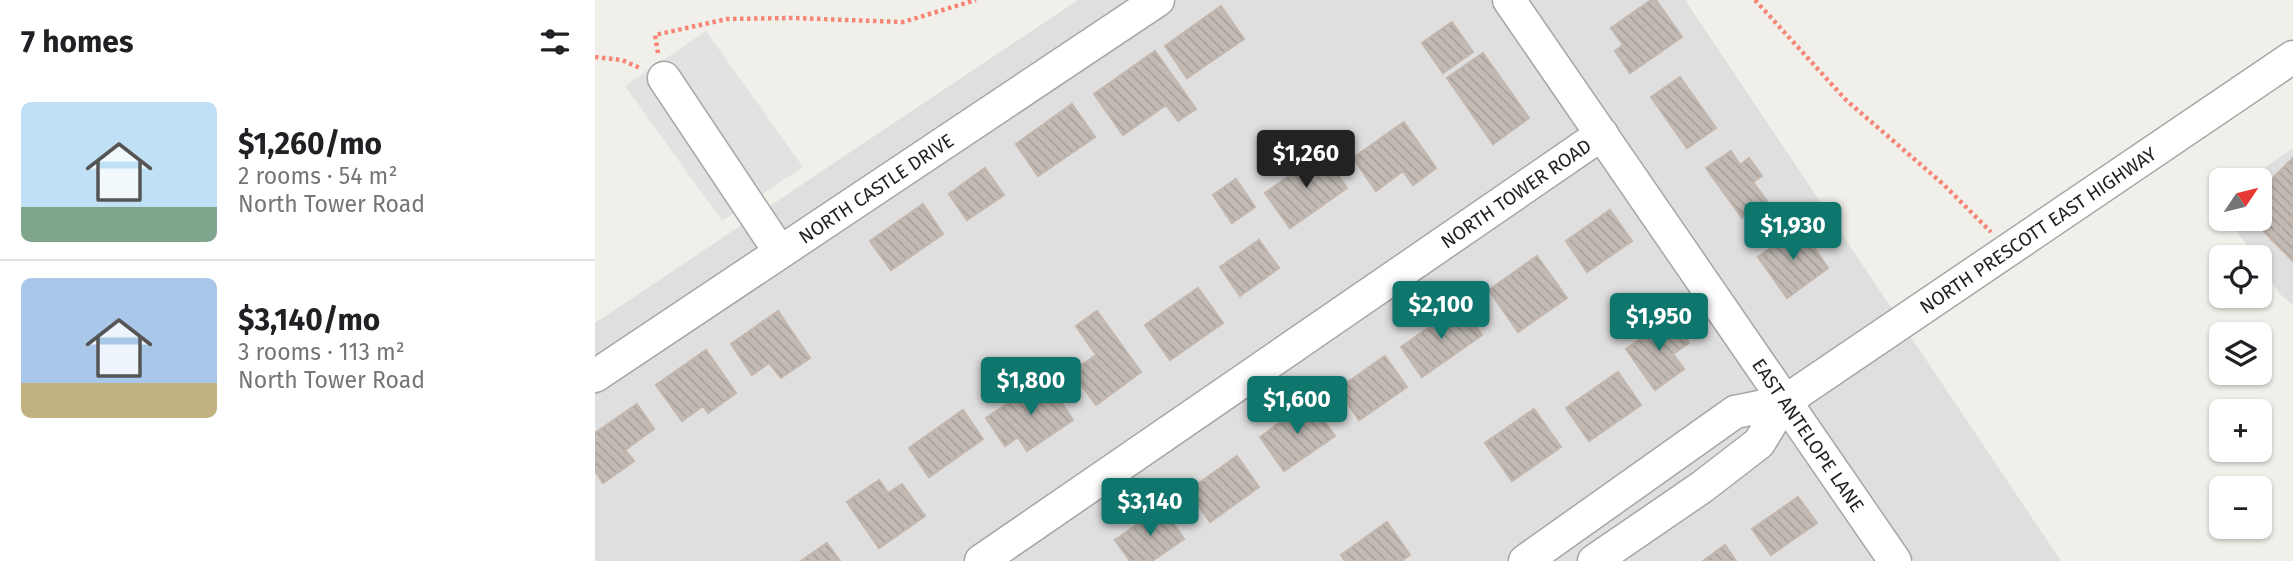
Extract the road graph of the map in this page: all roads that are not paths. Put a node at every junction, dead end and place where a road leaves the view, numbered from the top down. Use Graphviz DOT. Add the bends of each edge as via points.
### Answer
graph roads {
  1 [pos="1158,0"];
  2 [pos="1509,0"];
  3 [pos="2291,63"];
  4 [pos="664,78"];
  5 [pos="1602,134"];
  6 [pos="780,252"];
  7 [pos="595,376"];
  8 [pos="1784,402"];
  9 [pos="981,561"];
  10 [pos="1525,561"];
  11 [pos="1594,561"];
  12 [pos="1895,561"];
  1 -- 6 [label="street, NORTH CASTLE DRIVE"];
  2 -- 5 [label="street, EAST ANTELOPE LANE"];
  3 -- 8 [label="street, NORTH PRESCOTT EAST HIGHWAY"];
  4 -- 6 [label="street"];
  5 -- 8 [label="street, EAST ANTELOPE LANE"];
  5 -- 9 [label="street, NORTH TOWER ROAD"];
  6 -- 7 [label="street, NORTH CASTLE DRIVE"];
  8 -- 10 [label="street, NORTH PRESCOTT EAST HIGHWAY" via="1735,412"];
  8 -- 11 [label="street, NORTH PRESCOTT EAST HIGHWAY" via="1759,443"];
  8 -- 12 [label="street, EAST ANTELOPE LANE"];
}
